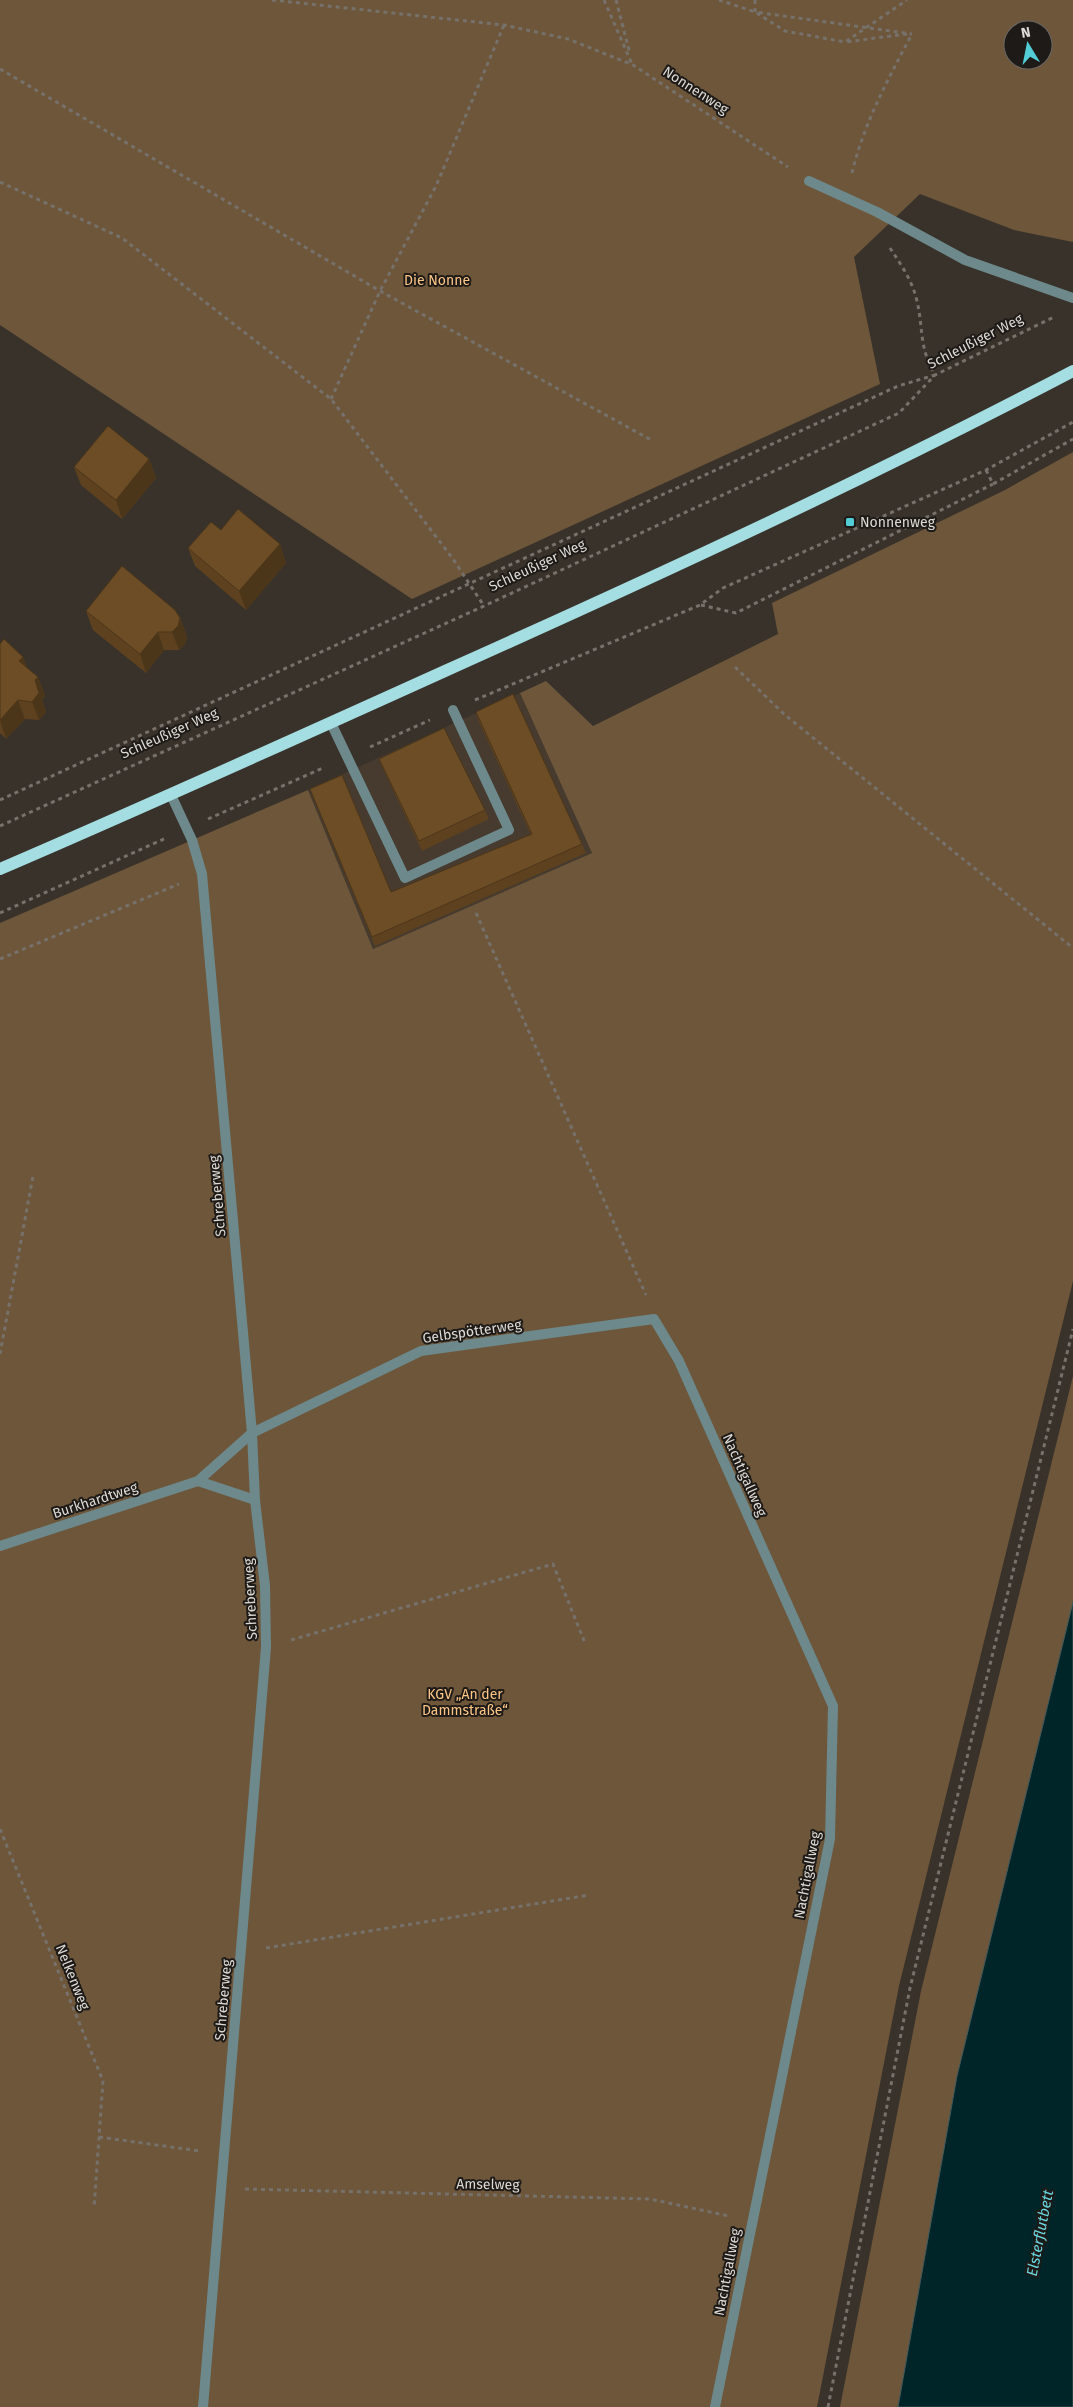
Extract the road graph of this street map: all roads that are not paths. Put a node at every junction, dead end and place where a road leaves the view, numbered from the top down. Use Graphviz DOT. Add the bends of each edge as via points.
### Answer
graph roads {
  1 [pos="809,181"];
  2 [pos="1073,298"];
  3 [pos="1073,371"];
  4 [pos="453,710"];
  5 [pos="331,723"];
  6 [pos="171,795"];
  7 [pos="0,869"];
  8 [pos="654,1319"];
  9 [pos="252,1433"];
  10 [pos="198,1481"];
  11 [pos="255,1500"];
  12 [pos="0,1546"];
  13 [pos="204,2407"];
  14 [pos="715,2407"];
  1 -- 2 [label="lane" via="877,212 965,260"];
  3 -- 5 [label="main road" via="965,428 724,544"];
  4 -- 5 [label="lane" via="509,830 404,878"];
  5 -- 6 [label="main road"];
  6 -- 7 [label="main road"];
  6 -- 9 [label="lane, Schreberweg" via="192,840 202,874"];
  8 -- 9 [label="lane, Gelbspötterweg" via="421,1351"];
  8 -- 14 [label="lane, Nachtigallweg" via="679,1361 833,1706 830,1839"];
  9 -- 10 [label="lane, Burkhardtweg"];
  9 -- 11 [label="lane, Schreberweg"];
  10 -- 11 [label="lane"];
  10 -- 12 [label="lane, Burkhardtweg"];
  11 -- 13 [label="lane, Schreberweg" via="265,1586 266,1647"];
}
